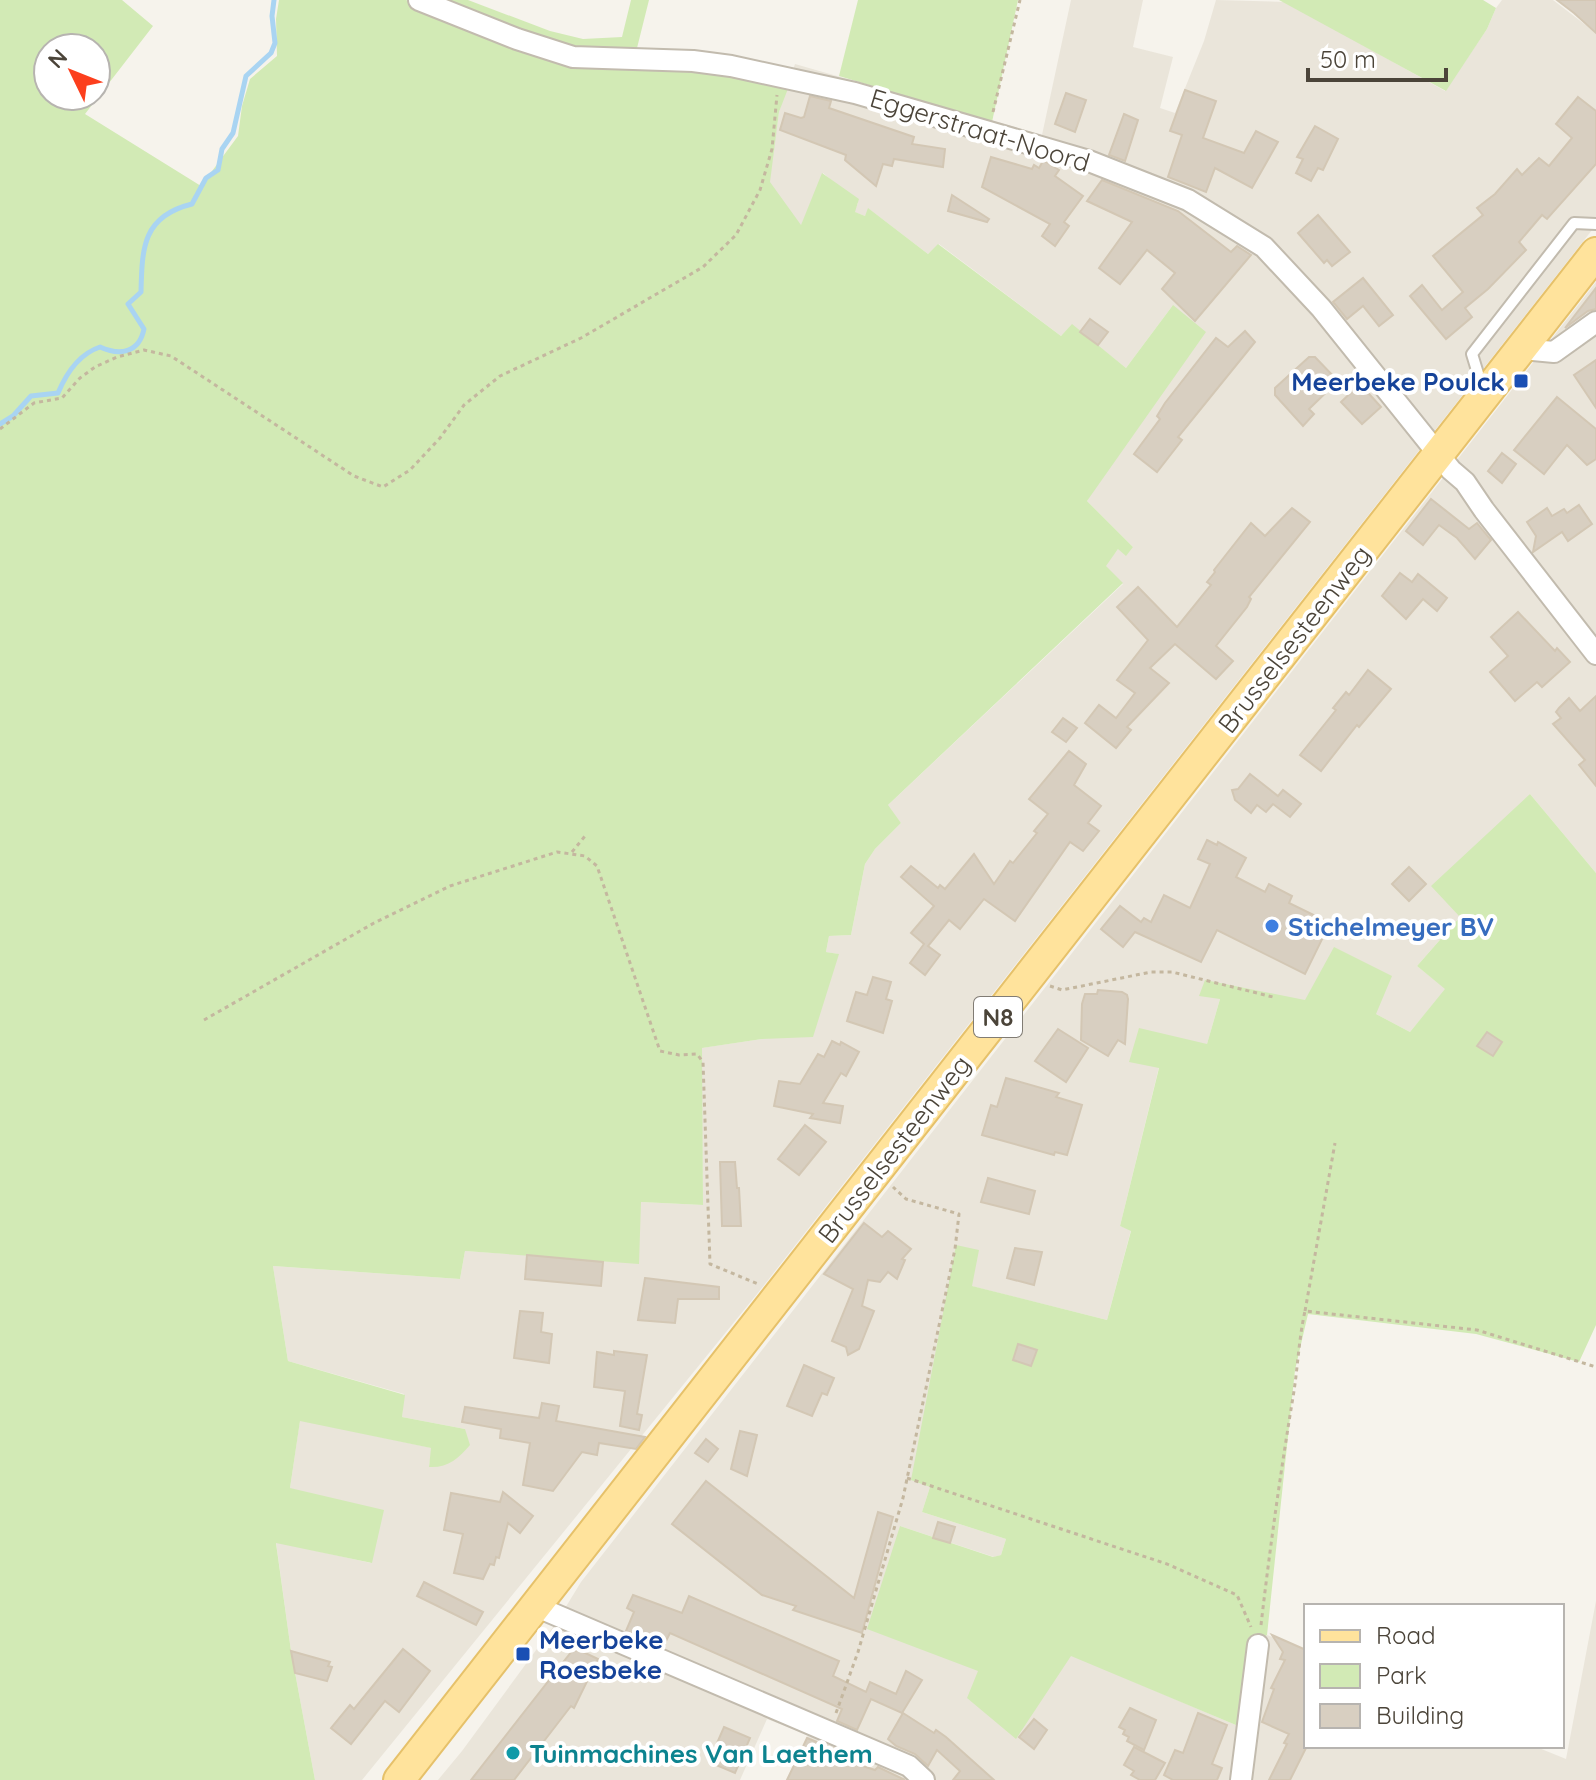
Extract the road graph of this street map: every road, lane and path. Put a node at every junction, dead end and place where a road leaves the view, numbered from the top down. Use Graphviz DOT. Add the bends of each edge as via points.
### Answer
graph roads {
  1 [pos="419,0"];
  2 [pos="1020,0"];
  3 [pos="783,77"];
  4 [pos="988,131"];
  5 [pos="1596,224"];
  6 [pos="1596,253"];
  7 [pos="1596,322"];
  8 [pos="1521,349"];
  9 [pos="1485,395"];
  10 [pos="0,429"];
  11 [pos="1439,453"];
  12 [pos="1596,654"];
  13 [pos="585,836"];
  14 [pos="572,852"];
  15 [pos="1028,978"];
  16 [pos="1273,997"];
  17 [pos="204,1020"];
  18 [pos="1335,1143"];
  19 [pos="875,1172"];
  20 [pos="780,1294"];
  21 [pos="1305,1311"];
  22 [pos="1596,1367"];
  23 [pos="907,1478"];
  24 [pos="535,1606"];
  25 [pos="1258,1645"];
  26 [pos="829,1732"];
  27 [pos="399,1780"];
  28 [pos="924,1780"];
  29 [pos="1241,1780"];
  1 -- 3 [label="street, Eggerstraat-Noord" via="573,57 693,61"];
  2 -- 4 [label="path"];
  3 -- 4 [label="street, Eggerstraat-Noord"];
  3 -- 10 [label="path" via="760,190 736,235 703,267 581,338 500,376 464,405 410,470 383,487 354,476 171,356 144,350 95,367 62,398 34,403"];
  4 -- 11 [label="street, Eggerstraat-Noord" via="1089,161 1188,200 1264,247"];
  5 -- 9 [label="lane" via="1574,223 1472,354"];
  6 -- 8 [label="main road, Brusselsesteenweg / N8"];
  7 -- 8 [label="street" via="1554,352"];
  8 -- 9 [label="main road, Brusselsesteenweg / N8"];
  9 -- 11 [label="main road, Brusselsesteenweg / N8"];
  11 -- 12 [label="street, Eggerstraat-Noord"];
  11 -- 15 [label="main road, Brusselsesteenweg / N8"];
  13 -- 14 [label="path"];
  14 -- 17 [label="path" via="557,852 450,886"];
  14 -- 20 [label="path" via="597,866 660,1051 697,1054 703,1062 710,1264"];
  15 -- 16 [label="path" via="1062,990 1172,972"];
  15 -- 19 [label="main road, Brusselsesteenweg / N8"];
  18 -- 21 [label="path"];
  19 -- 20 [label="main road, Brusselsesteenweg / N8"];
  19 -- 23 [label="path" via="906,1199 959,1214"];
  20 -- 24 [label="main road, Brusselsesteenweg / N8"];
  21 -- 22 [label="path" via="1477,1330"];
  21 -- 25 [label="path"];
  23 -- 25 [label="path" via="1167,1564 1237,1595"];
  23 -- 26 [label="path" via="858,1652"];
  24 -- 26 [label="street"];
  24 -- 27 [label="main road, Brusselsesteenweg / N8"];
  25 -- 29 [label="street"];
  26 -- 28 [label="street" via="909,1766"];
}
